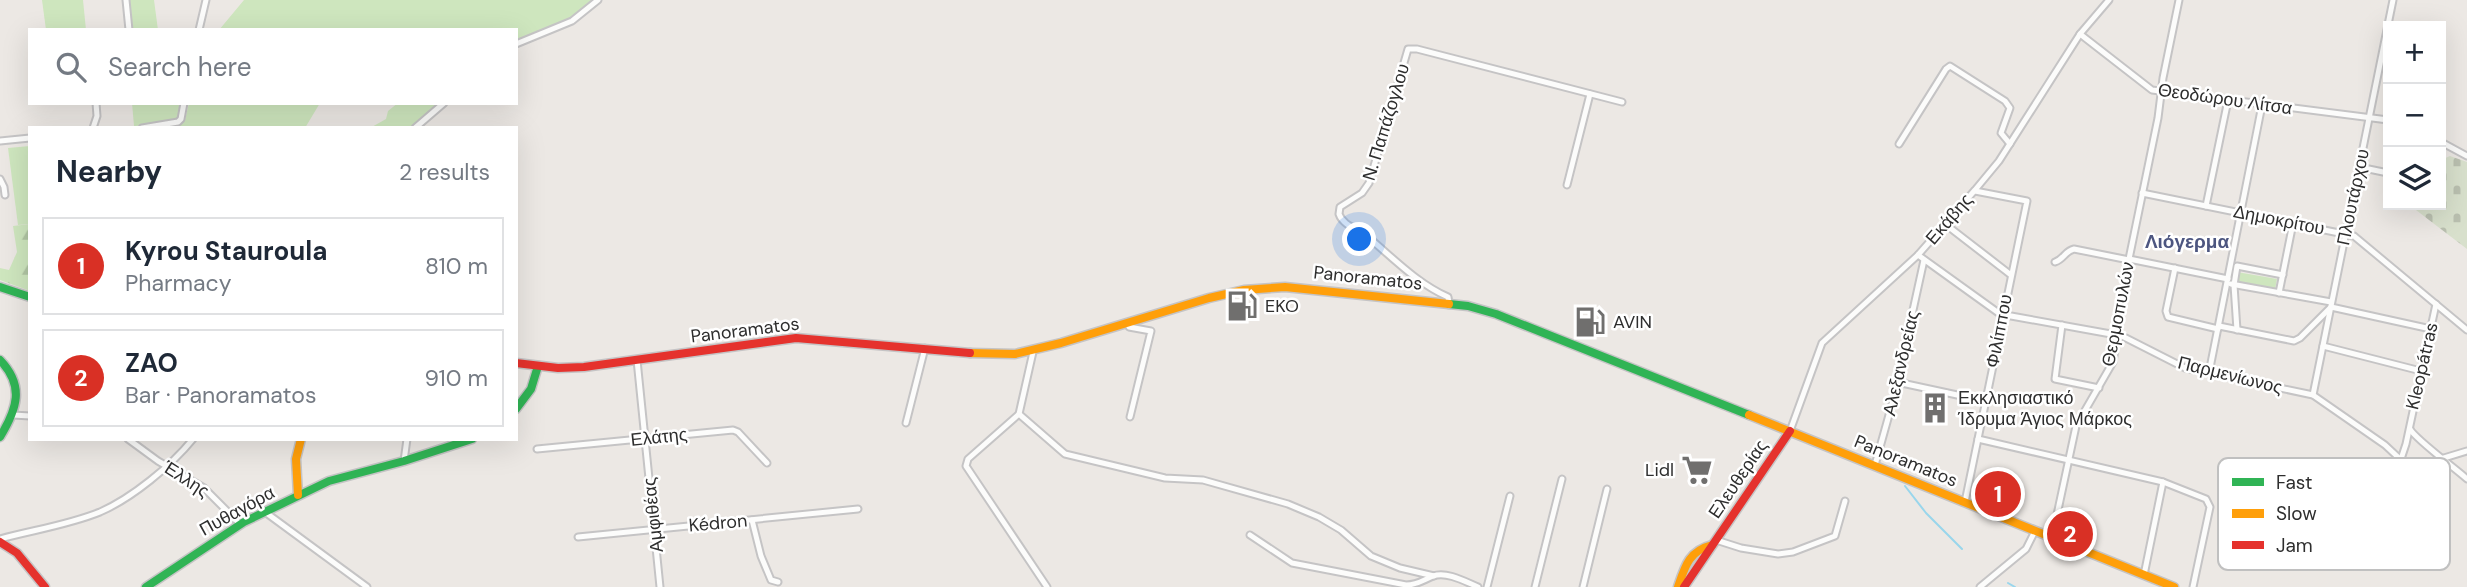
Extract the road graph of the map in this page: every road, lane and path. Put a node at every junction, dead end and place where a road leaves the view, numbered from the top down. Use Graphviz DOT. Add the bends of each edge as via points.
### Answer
graph roads {
  1 [pos="126,0"];
  2 [pos="206,0"];
  3 [pos="598,0"];
  4 [pos="2109,0"];
  5 [pos="2179,0"];
  6 [pos="2393,0"];
  7 [pos="129,28"];
  8 [pos="199,28"];
  9 [pos="2080,34"];
  10 [pos="518,43"];
  11 [pos="2162,92"];
  12 [pos="1590,94"];
  13 [pos="2228,100"];
  14 [pos="1622,102"];
  15 [pos="2262,104"];
  16 [pos="96,105"];
  17 [pos="184,105"];
  18 [pos="442,105"];
  19 [pos="2369,118"];
  20 [pos="2383,119"];
  21 [pos="94,126"];
  22 [pos="158,126"];
  23 [pos="417,126"];
  24 [pos="28,138"];
  25 [pos="0,141"];
  26 [pos="1899,144"];
  27 [pos="2010,144"];
  28 [pos="2446,146"];
  29 [pos="2467,156"];
  30 [pos="2359,167"];
  31 [pos="2383,172"];
  32 [pos="0,179"];
  33 [pos="1567,185"];
  34 [pos="1975,190"];
  35 [pos="2142,193"];
  36 [pos="5,195"];
  37 [pos="2206,206"];
  38 [pos="2241,213"];
  39 [pos="2293,223"];
  40 [pos="1945,224"];
  41 [pos="2346,234"];
  42 [pos="1918,255"];
  43 [pos="1924,260"];
  44 [pos="2129,260"];
  45 [pos="2055,262"];
  46 [pos="2175,268"];
  47 [pos="2011,275"];
  48 [pos="2283,275"];
  49 [pos="2230,282"];
  50 [pos="0,287"];
  51 [pos="2279,293"];
  52 [pos="28,297"];
  53 [pos="1449,303"];
  54 [pos="2436,304"];
  55 [pos="2331,305"];
  56 [pos="2002,315"];
  57 [pos="1127,323"];
  58 [pos="2062,325"];
  59 [pos="2218,327"];
  60 [pos="2431,329"];
  61 [pos="2237,330"];
  62 [pos="2467,330"];
  63 [pos="2118,335"];
  64 [pos="2323,346"];
  65 [pos="926,348"];
  66 [pos="1033,352"];
  67 [pos="637,360"];
  68 [pos="1,361"];
  69 [pos="518,363"];
  70 [pos="538,366"];
  71 [pos="2421,370"];
  72 [pos="2209,373"];
  73 [pos="1897,382"];
  74 [pos="2099,387"];
  75 [pos="2313,395"];
  76 [pos="1985,401"];
  77 [pos="518,406"];
  78 [pos="1019,414"];
  79 [pos="13,415"];
  80 [pos="28,416"];
  81 [pos="1130,417"];
  82 [pos="906,423"];
  83 [pos="2410,429"];
  84 [pos="1790,431"];
  85 [pos="0,437"];
  86 [pos="645,438"];
  87 [pos="1978,439"];
  88 [pos="131,441"];
  89 [pos="191,441"];
  90 [pos="300,441"];
  91 [pos="407,441"];
  92 [pos="466,441"];
  93 [pos="537,449"];
  94 [pos="2467,451"];
  95 [pos="2400,458"];
  96 [pos="2401,458"];
  97 [pos="2444,458"];
  98 [pos="2068,460"];
  99 [pos="404,461"];
  100 [pos="767,463"];
  101 [pos="2450,463"];
  102 [pos="1875,465"];
  103 [pos="169,467"];
  104 [pos="1562,479"];
  105 [pos="2467,479"];
  106 [pos="2163,482"];
  107 [pos="1607,489"];
  108 [pos="298,495"];
  109 [pos="1510,496"];
  110 [pos="1845,501"];
  111 [pos="1965,502"];
  112 [pos="858,509"];
  113 [pos="264,512"];
  114 [pos="752,520"];
  115 [pos="240,524"];
  116 [pos="654,529"];
  117 [pos="2035,531"];
  118 [pos="1250,535"];
  119 [pos="578,537"];
  120 [pos="2052,538"];
  121 [pos="0,540"];
  122 [pos="1714,543"];
  123 [pos="1433,576"];
  124 [pos="2144,576"];
  125 [pos="779,582"];
  126 [pos="45,587"];
  127 [pos="146,587"];
  128 [pos="367,587"];
  129 [pos="660,587"];
  130 [pos="1047,587"];
  131 [pos="1426,587"];
  132 [pos="1478,587"];
  133 [pos="1487,587"];
  134 [pos="1535,587"];
  135 [pos="1583,587"];
  136 [pos="1678,587"];
  137 [pos="1684,587"];
  138 [pos="1980,587"];
  139 [pos="2174,587"];
  140 [pos="2193,587"];
  1 -- 7 [label="street"];
  2 -- 8 [label="street"];
  3 -- 10 [label="street" via="572,20"];
  4 -- 9 [label="street, Εκάβης"];
  5 -- 11 [label="street, Θερμοπυλών"];
  6 -- 19 [label="street, Πλουτάρχου"];
  9 -- 11 [label="street, Θεοδώρου Λίτσα" via="2150,90"];
  9 -- 27 [label="street, Εκάβης"];
  11 -- 13 [label="street, Θεοδώρου Λίτσα"];
  11 -- 35 [label="street, Θερμοπυλών"];
  12 -- 14 [label="street, Ν. Παπάζογλου"];
  12 -- 33 [label="street"];
  12 -- 53 [label="street, Ν. Παπάζογλου" via="1408,49 1369,183 1340,206 1339,214 1448,297"];
  13 -- 15 [label="street, Θεοδώρου Λίτσα"];
  13 -- 37 [label="street"];
  15 -- 19 [label="street, Θεοδώρου Λίτσα"];
  15 -- 38 [label="street"];
  16 -- 21 [label="street"];
  17 -- 22 [label="street" via="178,122"];
  18 -- 23 [label="street"];
  19 -- 20 [label="street, Θεοδώρου Λίτσα"];
  19 -- 30 [label="street, Πλουτάρχου"];
  24 -- 25 [label="street"];
  26 -- 27 [label="street" via="1950,66 2005,101 2010,108 2001,133"];
  27 -- 34 [label="street, Εκάβης"];
  28 -- 29 [label="street"];
  30 -- 31 [label="street"];
  30 -- 41 [label="street, Πλουτάρχου"];
  32 -- 36 [label="street"];
  34 -- 40 [label="street, Εκάβης"];
  34 -- 47 [label="street, Φιλίππου" via="2027,201"];
  35 -- 37 [label="street, Δημοκρίτου"];
  35 -- 44 [label="street, Θερμοπυλών"];
  37 -- 38 [label="street, Δημοκρίτου"];
  38 -- 39 [label="street, Δημοκρίτου"];
  38 -- 49 [label="street"];
  39 -- 41 [label="street, Δημοκρίτου"];
  39 -- 48 [label="street"];
  40 -- 42 [label="street, Εκάβης"];
  40 -- 47 [label="street"];
  41 -- 54 [label="street, Δημοκρίτου"];
  41 -- 55 [label="street, Πλουτάρχου"];
  42 -- 43 [label="street, Παρμενίωνος"];
  42 -- 84 [label="street, Εκάβης" via="1822,343"];
  43 -- 56 [label="street, Παρμενίωνος"];
  43 -- 73 [label="street, Αλεξανδρείας"];
  44 -- 45 [label="street" via="2074,249"];
  44 -- 46 [label="street"];
  44 -- 63 [label="street, Θερμοπυλών"];
  46 -- 49 [label="street"];
  46 -- 59 [label="street" via="2168,317"];
  47 -- 56 [label="street, Φιλίππου"];
  48 -- 49 [label="street" via="2237,266"];
  48 -- 51 [label="street"];
  49 -- 51 [label="street"];
  49 -- 59 [label="street"];
  49 -- 61 [label="street"];
  50 -- 52 [label="main road"];
  51 -- 55 [label="street"];
  53 -- 57 [label="main road, Panoramatos" via="1274,287 1209,298"];
  53 -- 84 [label="main road, Panoramatos" via="1496,314"];
  54 -- 60 [label="street, Kleopátras"];
  54 -- 62 [label="street, Δημοκρίτου"];
  55 -- 60 [label="street"];
  55 -- 61 [label="street" via="2294,341"];
  55 -- 64 [label="street, Πλουτάρχου"];
  56 -- 58 [label="street, Παρμενίωνος"];
  56 -- 76 [label="street, Φιλίππου"];
  57 -- 66 [label="main road, Panoramatos"];
  57 -- 81 [label="street" via="1151,331"];
  58 -- 63 [label="street, Παρμενίωνος"];
  58 -- 74 [label="street" via="2055,379"];
  59 -- 61 [label="street"];
  59 -- 72 [label="street"];
  60 -- 71 [label="street, Kleopátras"];
  63 -- 72 [label="street, Παρμενίωνος" via="2180,366"];
  63 -- 74 [label="street, Θερμοπυλών" via="2112,366"];
  64 -- 71 [label="street"];
  64 -- 75 [label="street, Πλουτάρχου"];
  65 -- 66 [label="main road, Panoramatos" via="1015,355"];
  65 -- 67 [label="main road, Panoramatos" via="796,338"];
  65 -- 82 [label="street"];
  66 -- 78 [label="street"];
  67 -- 70 [label="main road, Panoramatos" via="575,368"];
  67 -- 86 [label="street, Αμφιθέας"];
  68 -- 79 [label="main road" via="16,383"];
  69 -- 70 [label="main road, Panoramatos"];
  70 -- 77 [label="main road" via="531,389"];
  71 -- 83 [label="street, Kleopátras"];
  72 -- 75 [label="street, Παρμενίωνος"];
  73 -- 76 [label="street"];
  73 -- 102 [label="street, Αλεξανδρείας"];
  74 -- 98 [label="street, Θερμοπυλών" via="2076,426"];
  75 -- 95 [label="street, Παρμενίωνος"];
  76 -- 87 [label="street, Φιλίππου"];
  78 -- 123 [label="street" via="1065,454 1165,478 1203,481 1288,504 1341,530 1371,556"];
  78 -- 130 [label="street" via="968,459 966,466"];
  79 -- 80 [label="street"];
  79 -- 85 [label="main road"];
  83 -- 96 [label="street, Kleopátras"];
  83 -- 97 [label="street, Kleopátras" via="2416,439"];
  84 -- 102 [label="main road, Panoramatos"];
  84 -- 122 [label="main road, Ελευθερίας"];
  86 -- 93 [label="street, Ελάτης"];
  86 -- 100 [label="street, Ελάτης" via="735,430"];
  86 -- 116 [label="street, Αμφιθέας"];
  87 -- 98 [label="street"];
  87 -- 111 [label="street, Φιλίππου"];
  88 -- 103 [label="street, Έλλης"];
  89 -- 103 [label="street"];
  90 -- 108 [label="main road, Πυθαγόρα" via="296,459"];
  91 -- 99 [label="street"];
  92 -- 99 [label="main road"];
  94 -- 97 [label="street"];
  98 -- 106 [label="street"];
  98 -- 120 [label="street, Θερμοπυλών"];
  99 -- 108 [label="main road" via="328,481"];
  101 -- 105 [label="street, Kleopátras"];
  102 -- 111 [label="main road, Panoramatos"];
  103 -- 115 [label="street, Έλλης" via="204,488"];
  103 -- 121 [label="street" via="99,512"];
  104 -- 134 [label="street"];
  106 -- 124 [label="street"];
  106 -- 140 [label="street" via="2209,501"];
  107 -- 135 [label="street"];
  108 -- 113 [label="main road, Πυθαγόρα"];
  109 -- 133 [label="street"];
  110 -- 122 [label="street" via="1835,536 1793,552 1766,553"];
  111 -- 117 [label="main road, Panoramatos"];
  112 -- 114 [label="street, Kédron"];
  113 -- 115 [label="main road, Πυθαγόρα"];
  113 -- 128 [label="street"];
  114 -- 116 [label="street, Kédron"];
  114 -- 125 [label="street" via="762,561 771,580"];
  115 -- 127 [label="main road, Πυθαγόρα"];
  116 -- 119 [label="street, Kédron"];
  116 -- 129 [label="street, Αμφιθέας"];
  117 -- 120 [label="main road, Panoramatos"];
  117 -- 138 [label="street" via="2026,549"];
  118 -- 123 [label="street" via="1295,564 1404,585"];
  120 -- 124 [label="main road, Panoramatos"];
  121 -- 126 [label="main road"];
  122 -- 136 [label="main road, Ελευθερίας" via="1692,554"];
  122 -- 137 [label="main road, Ελευθερίας"];
  123 -- 131 [label="street"];
  123 -- 132 [label="street"];
  124 -- 139 [label="main road, Panoramatos"];
}
